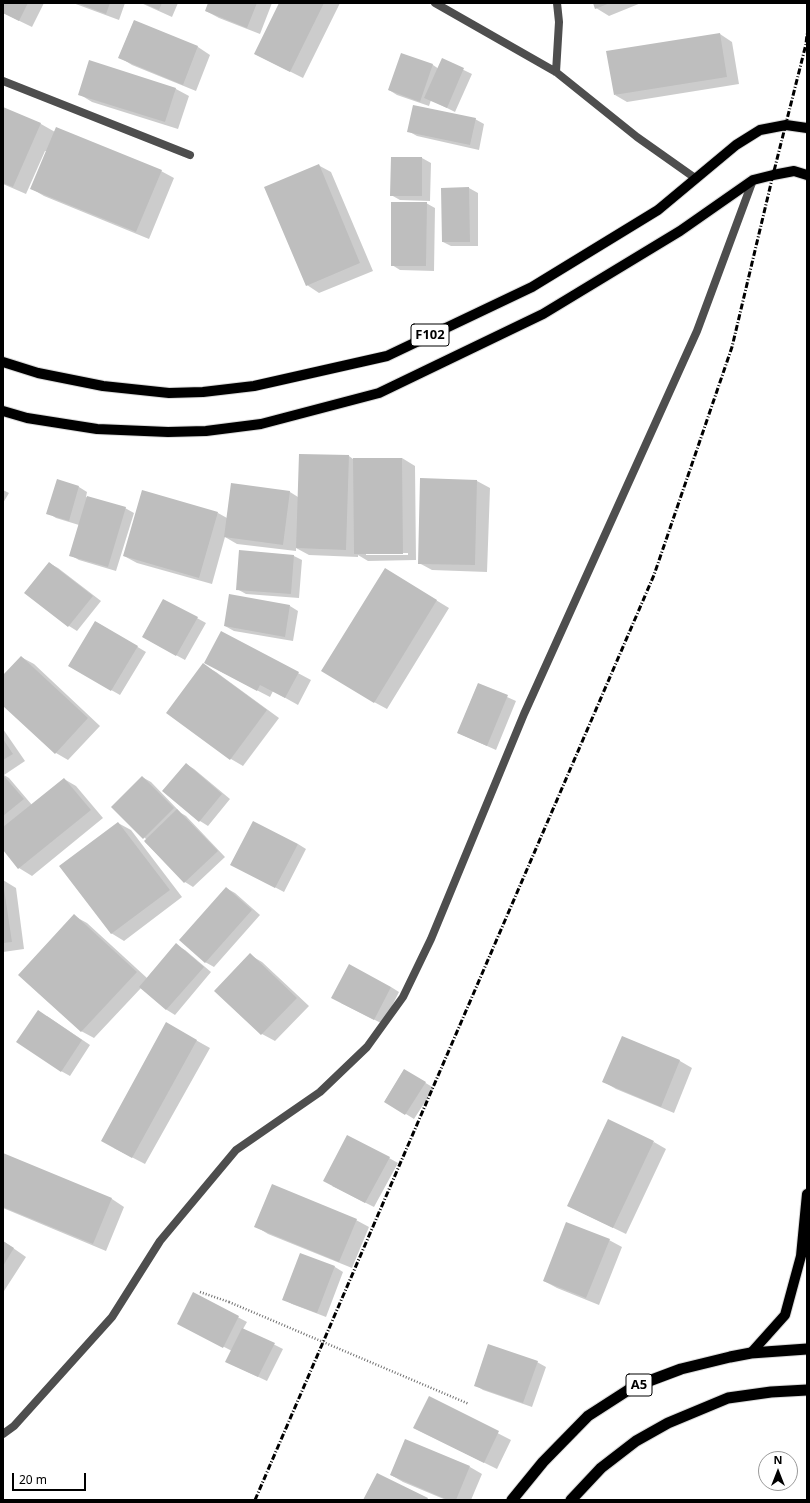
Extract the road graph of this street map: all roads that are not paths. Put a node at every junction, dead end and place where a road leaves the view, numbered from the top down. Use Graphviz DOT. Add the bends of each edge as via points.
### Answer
graph roads {
  1 [pos="435,3"];
  2 [pos="557,3"];
  3 [pos="556,72"];
  4 [pos="3,81"];
  5 [pos="807,128"];
  6 [pos="190,154"];
  7 [pos="807,175"];
  8 [pos="696,178"];
  9 [pos="753,180"];
  10 [pos="3,362"];
  11 [pos="3,411"];
  12 [pos="807,1194"];
  13 [pos="807,1349"];
  14 [pos="750,1353"];
  15 [pos="807,1390"];
  16 [pos="3,1434"];
  17 [pos="512,1500"];
  18 [pos="571,1500"];
  1 -- 3 [label="street"];
  2 -- 3 [label="street" via="559,22"];
  3 -- 8 [label="street" via="637,137"];
  4 -- 6 [label="street"];
  5 -- 8 [label="main road, F102" via="786,125 760,130 736,145"];
  7 -- 9 [label="main road, F102" via="794,171"];
  8 -- 10 [label="main road, F102" via="658,210 532,287 387,356 254,386 169,393 103,386 38,373"];
  9 -- 11 [label="main road, F102" via="680,231 543,314 378,393 262,424 206,431 97,429 27,418"];
  9 -- 16 [label="street" via="697,331 524,714 431,939 403,997 367,1047 320,1092 236,1150 160,1241 112,1317 14,1426"];
  12 -- 14 [label="main road" via="801,1256 785,1315"];
  13 -- 14 [label="highway, A5"];
  14 -- 17 [label="highway, A5" via="681,1369 633,1387 588,1416 543,1462"];
  15 -- 18 [label="highway" via="728,1398 668,1423 636,1441 601,1468"];
}
